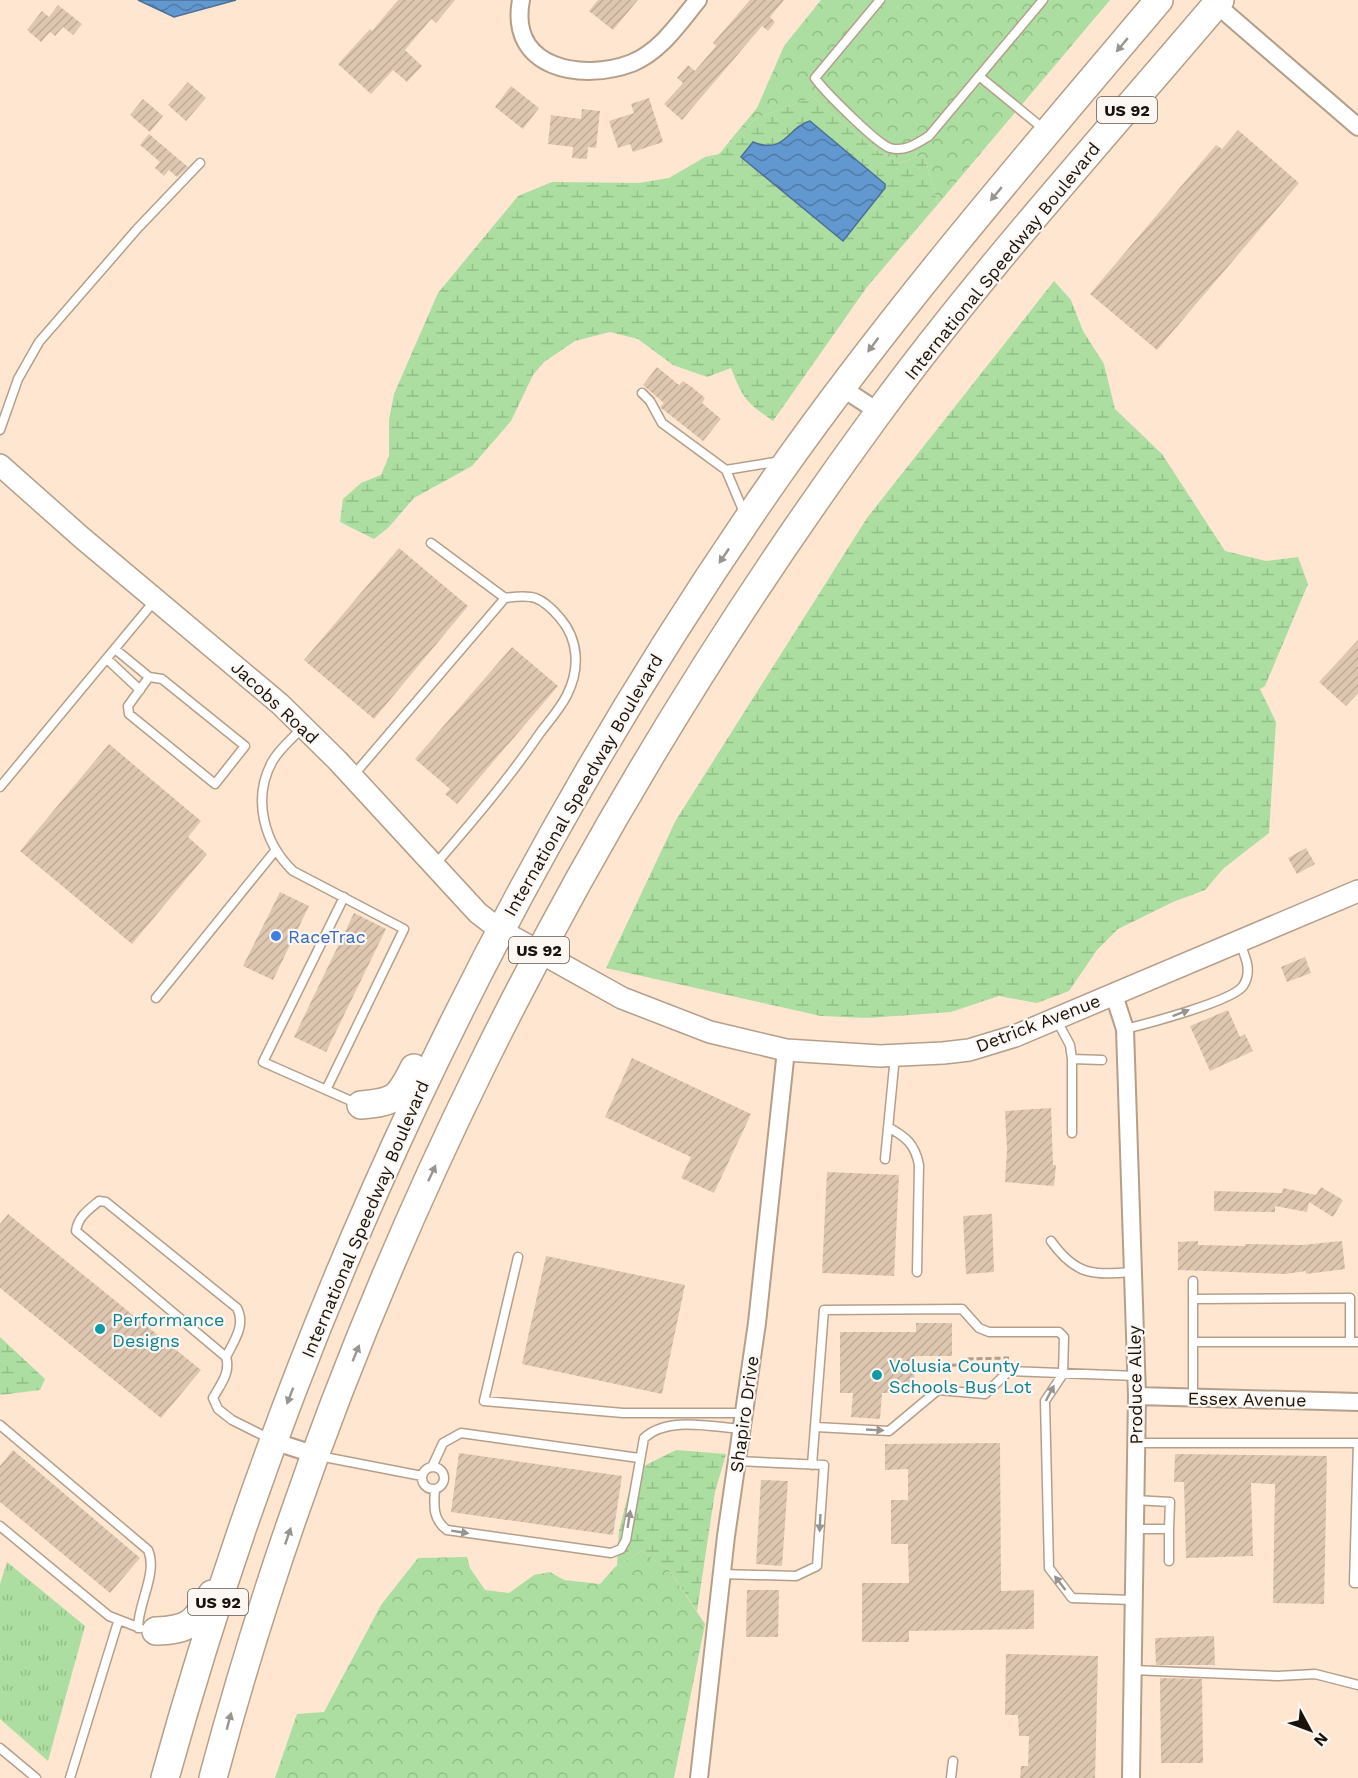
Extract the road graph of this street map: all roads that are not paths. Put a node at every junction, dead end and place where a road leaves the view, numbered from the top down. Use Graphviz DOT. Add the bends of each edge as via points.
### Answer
graph roads {
  1 [pos="521,0"];
  2 [pos="698,0"];
  3 [pos="880,0"];
  4 [pos="1042,0"];
  5 [pos="1159,0"];
  6 [pos="1215,2"];
  7 [pos="979,76"];
  8 [pos="1358,127"];
  9 [pos="1048,132"];
  10 [pos="200,163"];
  11 [pos="842,388"];
  12 [pos="642,393"];
  13 [pos="879,412"];
  14 [pos="0,430"];
  15 [pos="790,460"];
  16 [pos="0,465"];
  17 [pos="726,470"];
  18 [pos="747,521"];
  19 [pos="431,543"];
  20 [pos="504,598"];
  21 [pos="157,599"];
  22 [pos="115,649"];
  23 [pos="107,659"];
  24 [pos="149,677"];
  25 [pos="140,690"];
  26 [pos="303,727"];
  27 [pos="352,777"];
  28 [pos="0,787"];
  29 [pos="275,851"];
  30 [pos="433,866"];
  31 [pos="1358,891"];
  32 [pos="344,897"];
  33 [pos="500,930"];
  34 [pos="1239,940"];
  35 [pos="538,952"];
  36 [pos="476,976"];
  37 [pos="1114,995"];
  38 [pos="156,998"];
  39 [pos="1056,1018"];
  40 [pos="1125,1029"];
  41 [pos="786,1050"];
  42 [pos="895,1055"];
  43 [pos="1072,1059"];
  44 [pos="1102,1060"];
  45 [pos="326,1090"];
  46 [pos="361,1105"];
  47 [pos="888,1127"];
  48 [pos="1072,1133"];
  49 [pos="885,1159"];
  50 [pos="386,1162"];
  51 [pos="1051,1241"];
  52 [pos="518,1257"];
  53 [pos="917,1272"];
  54 [pos="1133,1272"];
  55 [pos="1193,1281"];
  56 [pos="1193,1299"];
  57 [pos="1193,1342"];
  58 [pos="1354,1342"];
  59 [pos="226,1357"];
  60 [pos="1063,1374"];
  61 [pos="1136,1377"];
  62 [pos="1137,1396"];
  63 [pos="1193,1398"];
  64 [pos="1358,1402"];
  65 [pos="743,1421"];
  66 [pos="0,1425"];
  67 [pos="816,1427"];
  68 [pos="273,1441"];
  69 [pos="1136,1443"];
  70 [pos="1358,1454"];
  71 [pos="316,1455"];
  72 [pos="639,1458"];
  73 [pos="737,1461"];
  74 [pos="812,1465"];
  75 [pos="432,1467"];
  76 [pos="422,1476"];
  77 [pos="435,1489"];
  78 [pos="1135,1500"];
  79 [pos="0,1526"];
  80 [pos="1134,1529"];
  81 [pos="1169,1529"];
  82 [pos="233,1557"];
  83 [pos="1169,1561"];
  84 [pos="721,1574"];
  85 [pos="1358,1583"];
  86 [pos="1133,1600"];
  87 [pos="118,1622"];
  88 [pos="147,1630"];
  89 [pos="1132,1670"];
  90 [pos="1358,1685"];
  91 [pos="190,1691"];
  92 [pos="0,1749"];
  93 [pos="953,1761"];
  94 [pos="36,1778"];
  95 [pos="70,1778"];
  96 [pos="165,1778"];
  97 [pos="213,1778"];
  98 [pos="699,1778"];
  99 [pos="951,1778"];
  100 [pos="1131,1778"];
  1 -- 2 [label="street" via="519,25 534,53 551,65 597,73 633,62 662,44"];
  3 -- 7 [label="lane" via="815,78 827,95 889,147 908,148 929,136"];
  4 -- 7 [label="lane"];
  5 -- 9 [label="main road, International Speedway Boulevard / US 92, one-way"];
  6 -- 8 [label="street"];
  6 -- 13 [label="main road, International Speedway Boulevard / US 92" via="997,263"];
  7 -- 9 [label="lane"];
  9 -- 11 [label="main road, International Speedway Boulevard / US 92, one-way" via="903,306"];
  10 -- 14 [label="lane" via="39,342 18,379"];
  11 -- 13 [label="street"];
  11 -- 15 [label="main road, International Speedway Boulevard / US 92"];
  12 -- 17 [label="lane" via="662,423"];
  13 -- 35 [label="main road, International Speedway Boulevard / US 92" via="696,681"];
  15 -- 17 [label="lane"];
  15 -- 18 [label="main road, International Speedway Boulevard / US 92"];
  16 -- 21 [label="street, Jacobs Road"];
  17 -- 18 [label="lane"];
  18 -- 33 [label="main road, International Speedway Boulevard / US 92, one-way" via="616,725"];
  19 -- 20 [label="lane"];
  20 -- 27 [label="lane"];
  20 -- 30 [label="lane" via="527,595 539,598 550,608 572,633 576,650 574,672 567,695 507,781"];
  21 -- 22 [label="lane"];
  21 -- 26 [label="street, Jacobs Road"];
  22 -- 23 [label="lane"];
  22 -- 24 [label="lane"];
  23 -- 25 [label="lane"];
  23 -- 28 [label="lane"];
  24 -- 25 [label="lane"];
  24 -- 25 [label="lane" via="162,679 245,746 215,784 129,714 128,706"];
  26 -- 27 [label="street, Jacobs Road"];
  26 -- 29 [label="lane" via="273,760 263,784 263,813"];
  27 -- 30 [label="street, Jacobs Road"];
  29 -- 32 [label="lane" via="293,871"];
  29 -- 38 [label="lane"];
  30 -- 33 [label="street, Jacobs Road"];
  31 -- 34 [label="street, Detrick Avenue"];
  32 -- 45 [label="lane" via="404,928"];
  32 -- 45 [label="lane" via="263,1062"];
  33 -- 35 [label="street, Jacobs Road"];
  33 -- 36 [label="main road, International Speedway Boulevard / US 92"];
  34 -- 37 [label="street, Detrick Avenue"];
  40 -- 34 [label="lane, one-way" via="1173,1016 1239,990 1248,968"];
  35 -- 41 [label="street, Detrick Avenue" via="622,998 710,1032"];
  71 -- 35 [label="main road, International Speedway Boulevard / US 92, one-way" via="419,1202"];
  36 -- 46 [label="main road" via="443,1009 401,1094 391,1101"];
  36 -- 50 [label="main road, International Speedway Boulevard / US 92"];
  37 -- 39 [label="street, Detrick Avenue"];
  37 -- 40 [label="street, Produce Alley"];
  39 -- 42 [label="street, Detrick Avenue" via="969,1050"];
  39 -- 43 [label="lane" via="1070,1045"];
  40 -- 54 [label="street, Produce Alley"];
  41 -- 42 [label="street, Detrick Avenue"];
  41 -- 65 [label="street, Shapiro Drive"];
  42 -- 47 [label="lane"];
  43 -- 44 [label="lane"];
  43 -- 48 [label="lane"];
  45 -- 46 [label="lane"];
  46 -- 50 [label="main road" via="378,1121 384,1134"];
  47 -- 49 [label="lane"];
  47 -- 53 [label="lane" via="909,1139 919,1165"];
  50 -- 68 [label="main road, International Speedway Boulevard / US 92, one-way"];
  51 -- 54 [label="lane" via="1077,1268 1105,1274"];
  52 -- 65 [label="lane" via="484,1401"];
  54 -- 61 [label="street, Produce Alley"];
  55 -- 56 [label="lane"];
  56 -- 57 [label="lane"];
  56 -- 58 [label="lane" via="1350,1298"];
  57 -- 58 [label="lane"];
  57 -- 63 [label="lane"];
  59 -- 59 [label="lane" via="76,1231 84,1214 99,1201 106,1202 237,1308 241,1326"];
  59 -- 68 [label="lane" via="226,1376 213,1398 219,1409"];
  60 -- 61 [label="lane"];
  67 -- 60 [label="lane, one-way" via="890,1431 938,1390 985,1394 1010,1371"];
  60 -- 67 [label="lane" via="1064,1337 1059,1332 989,1332 979,1328 962,1309 824,1310"];
  86 -- 60 [label="lane, one-way" via="1072,1598 1048,1568 1045,1401"];
  61 -- 62 [label="street, Produce Alley"];
  62 -- 63 [label="street, Essex Avenue"];
  62 -- 69 [label="street, Produce Alley"];
  63 -- 64 [label="street, Essex Avenue"];
  65 -- 72 [label="lane" via="666,1425 644,1438"];
  65 -- 73 [label="street, Shapiro Drive"];
  66 -- 88 [label="lane" via="148,1550 151,1570 138,1612"];
  67 -- 74 [label="lane"];
  68 -- 71 [label="street"];
  68 -- 82 [label="main road, International Speedway Boulevard / US 92"];
  69 -- 70 [label="lane" via="1358,1443"];
  69 -- 78 [label="street, Produce Alley"];
  70 -- 85 [label="lane" via="1354,1583"];
  71 -- 76 [label="lane"];
  97 -- 71 [label="main road, International Speedway Boulevard / US 92, one-way" via="256,1631"];
  72 -- 75 [label="lane" via="461,1433 443,1443"];
  77 -- 72 [label="lane, one-way" via="434,1509 447,1530 611,1553 621,1549 626,1540"];
  73 -- 74 [label="lane"];
  73 -- 84 [label="street, Shapiro Drive"];
  74 -- 84 [label="lane, one-way" via="824,1465 817,1566 796,1576"];
  75 -- 76 [label="lane"];
  75 -- 77 [label="lane" via="443,1475 443,1482"];
  76 -- 77 [label="lane" via="425,1486"];
  78 -- 80 [label="street, Produce Alley"];
  78 -- 81 [label="lane" via="1170,1502"];
  79 -- 87 [label="lane"];
  80 -- 81 [label="lane"];
  80 -- 86 [label="street, Produce Alley"];
  81 -- 83 [label="lane"];
  82 -- 88 [label="main road" via="194,1622 177,1630"];
  82 -- 91 [label="main road, International Speedway Boulevard / US 92"];
  84 -- 98 [label="street, Shapiro Drive"];
  86 -- 89 [label="street, Produce Alley"];
  87 -- 88 [label="lane"];
  87 -- 95 [label="lane"];
  88 -- 91 [label="main road" via="183,1658"];
  89 -- 90 [label="lane" via="1315,1674"];
  89 -- 100 [label="street, Produce Alley"];
  91 -- 96 [label="main road, International Speedway Boulevard / US 92"];
  92 -- 94 [label="lane"];
  93 -- 99 [label="lane"];
}
